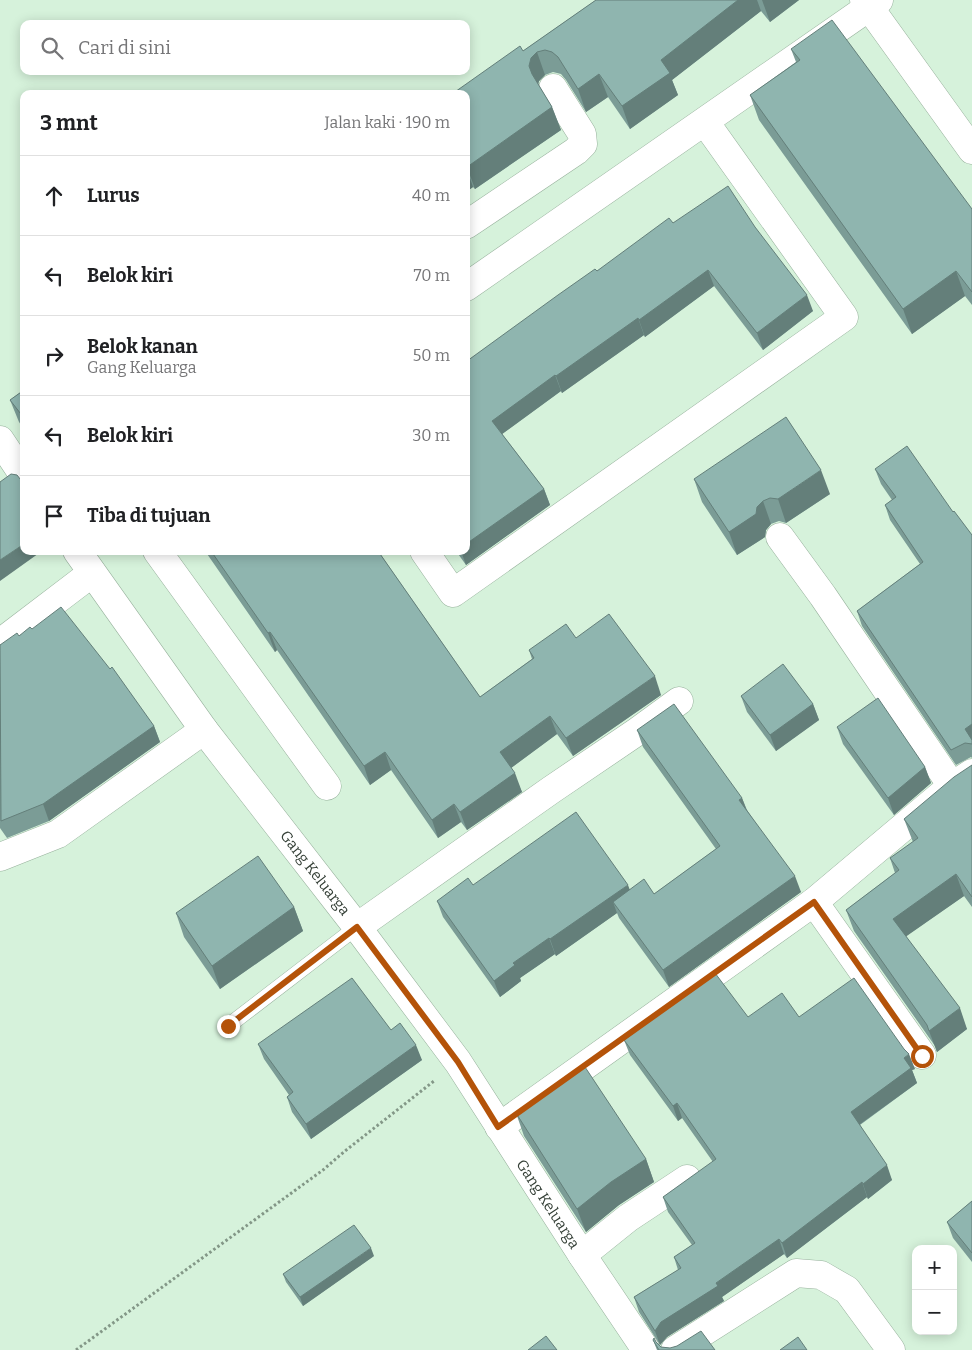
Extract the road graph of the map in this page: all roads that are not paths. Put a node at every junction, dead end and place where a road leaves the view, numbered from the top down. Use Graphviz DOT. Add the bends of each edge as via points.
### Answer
graph roads {
  1 [pos="871,2"];
  2 [pos="553,88"];
  3 [pos="705,122"];
  4 [pos="972,150"];
  5 [pos="470,222"];
  6 [pos="470,284"];
  7 [pos="0,440"];
  8 [pos="20,470"];
  9 [pos="780,537"];
  10 [pos="160,555"];
  11 [pos="427,555"];
  12 [pos="85,558"];
  13 [pos="0,643"];
  14 [pos="679,700"];
  15 [pos="204,730"];
  16 [pos="962,780"];
  17 [pos="327,786"];
  18 [pos="0,857"];
  19 [pos="814,902"];
  20 [pos="357,927"];
  21 [pos="228,1026"];
  22 [pos="922,1056"];
  23 [pos="498,1127"];
  24 [pos="687,1179"];
  25 [pos="582,1255"];
  26 [pos="646,1350"];
  27 [pos="676,1350"];
  28 [pos="891,1350"];
  1 -- 3 [label="street"];
  1 -- 4 [label="street"];
  2 -- 5 [label="street" via="582,134 583,144"];
  3 -- 6 [label="street"];
  3 -- 11 [label="street" via="844,316 453,593"];
  7 -- 8 [label="street"];
  9 -- 16 [label="street"];
  10 -- 17 [label="street"];
  12 -- 13 [label="street"];
  12 -- 15 [label="street, Gang Keluarga"];
  14 -- 20 [label="street"];
  15 -- 18 [label="street" via="58,834"];
  15 -- 20 [label="street, Gang Keluarga"];
  16 -- 19 [label="street"];
  19 -- 22 [label="street"];
  19 -- 23 [label="street"];
  20 -- 21 [label="lane"];
  20 -- 23 [label="street, Gang Keluarga" via="458,1062"];
  23 -- 25 [label="street, Gang Keluarga"];
  24 -- 25 [label="street" via="628,1218"];
  25 -- 26 [label="street, Gang Keluarga"];
  27 -- 28 [label="street" via="796,1273 822,1275 847,1290"];
}
